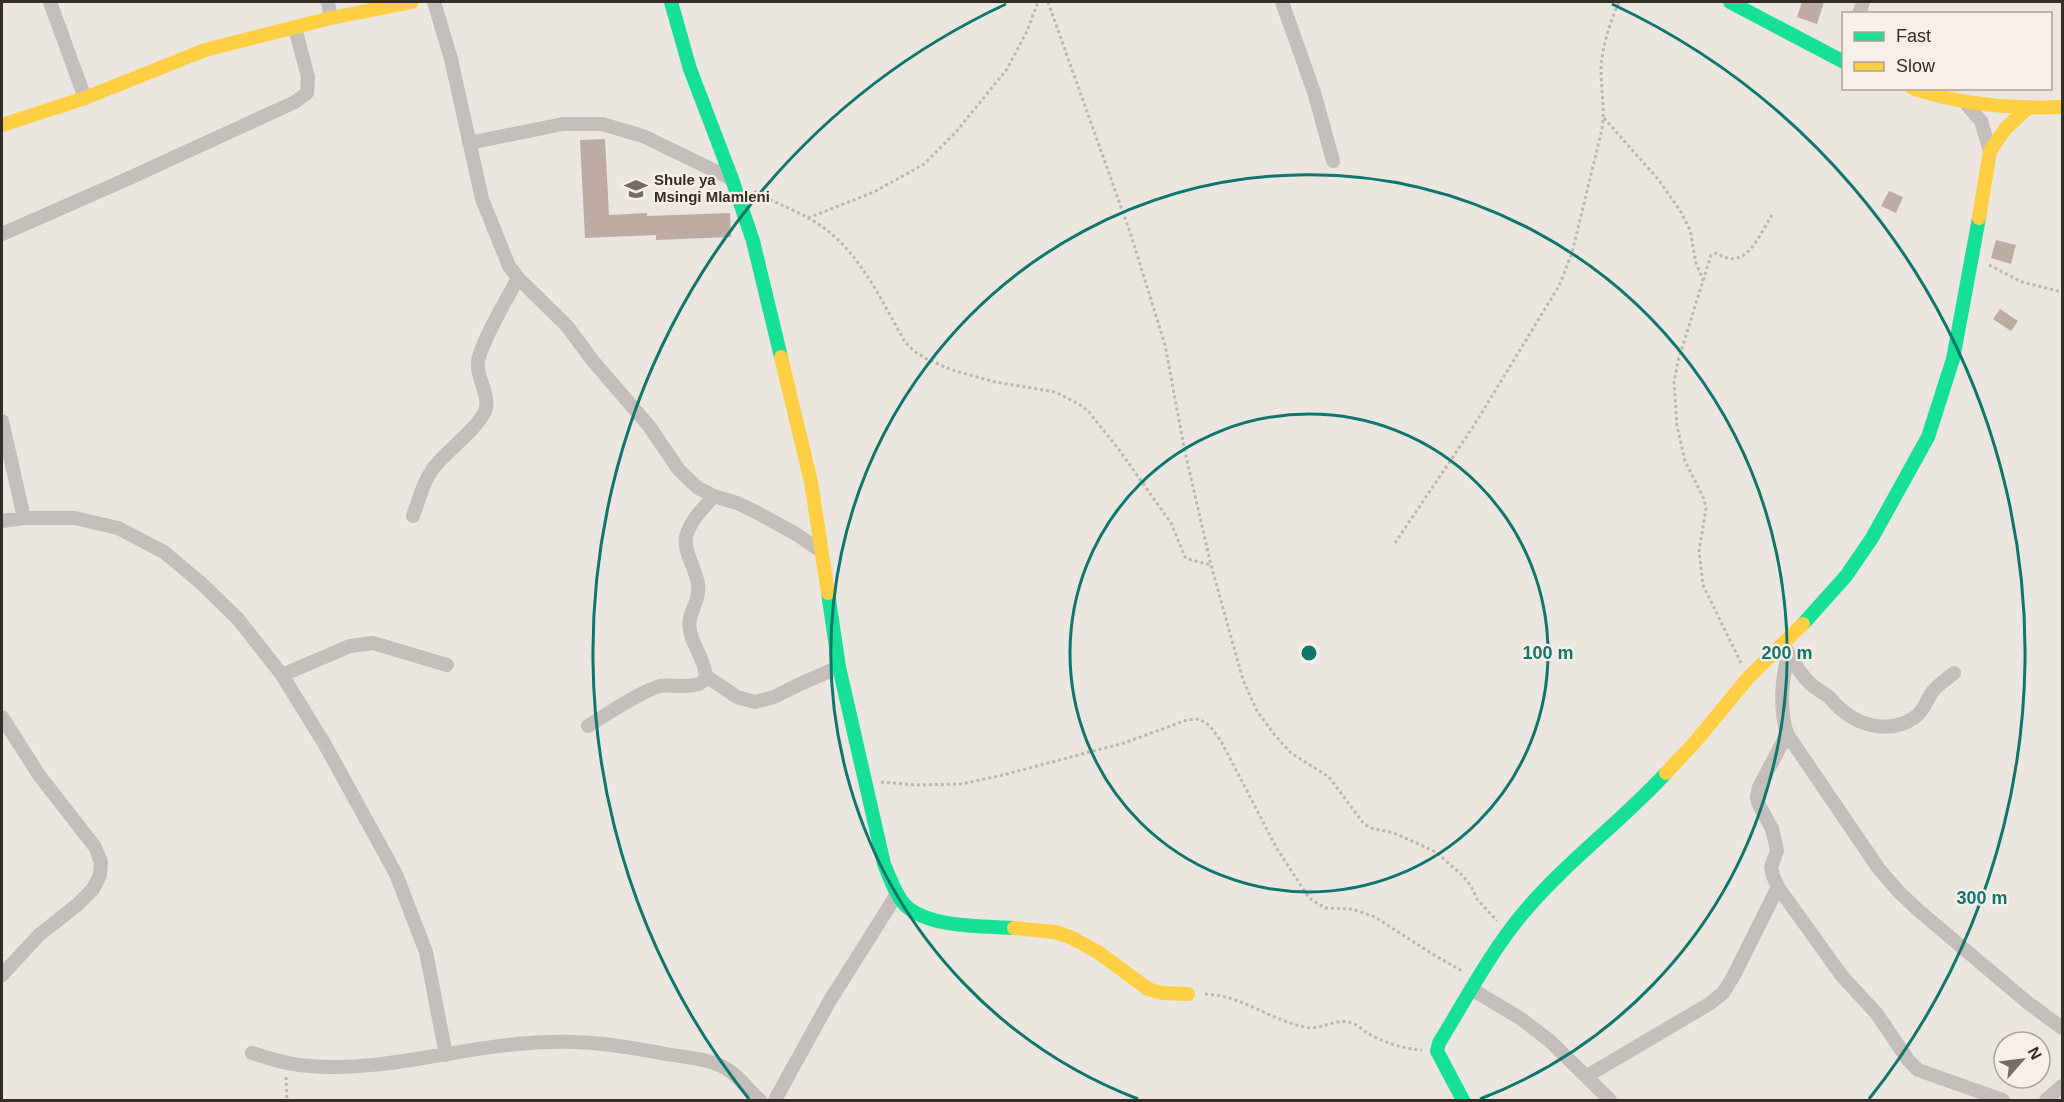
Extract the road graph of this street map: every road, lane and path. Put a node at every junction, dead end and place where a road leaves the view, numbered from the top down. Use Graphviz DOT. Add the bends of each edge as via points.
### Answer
graph roads {
  1 [pos="50,2"];
  2 [pos="328,2"];
  3 [pos="412,2"];
  4 [pos="434,2"];
  5 [pos="671,2"];
  6 [pos="1038,2"];
  7 [pos="1048,2"];
  8 [pos="1282,2"];
  9 [pos="1619,2"];
  10 [pos="1730,2"];
  11 [pos="331,18"];
  12 [pos="295,28"];
  13 [pos="1842,61"];
  14 [pos="1917,90"];
  15 [pos="85,98"];
  16 [pos="1967,105"];
  17 [pos="2062,107"];
  18 [pos="2027,109"];
  19 [pos="1604,118"];
  20 [pos="2,125"];
  21 [pos="469,143"];
  22 [pos="1990,151"];
  23 [pos="1333,161"];
  24 [pos="732,179"];
  25 [pos="1772,215"];
  26 [pos="808,218"];
  27 [pos="2,234"];
  28 [pos="1973,258"];
  29 [pos="518,278"];
  30 [pos="1704,282"];
  31 [pos="2062,291"];
  32 [pos="2,421"];
  33 [pos="714,496"];
  34 [pos="413,516"];
  35 [pos="24,518"];
  36 [pos="2,521"];
  37 [pos="1395,543"];
  38 [pos="821,551"];
  39 [pos="1211,564"];
  40 [pos="1785,649"];
  41 [pos="447,665"];
  42 [pos="839,667"];
  43 [pos="1954,673"];
  44 [pos="282,675"];
  45 [pos="706,676"];
  46 [pos="1748,678"];
  47 [pos="2,717"];
  48 [pos="588,726"];
  49 [pos="1787,734"];
  50 [pos="865,781"];
  51 [pos="1778,887"];
  52 [pos="897,894"];
  53 [pos="1509,931"];
  54 [pos="2,975"];
  55 [pos="1476,985"];
  56 [pos="1188,994"];
  57 [pos="2062,1028"];
  58 [pos="1437,1051"];
  59 [pos="252,1053"];
  60 [pos="446,1055"];
  61 [pos="285,1063"];
  62 [pos="1587,1076"];
  63 [pos="2062,1086"];
  64 [pos="287,1101"];
  65 [pos="760,1101"];
  66 [pos="775,1101"];
  67 [pos="1463,1101"];
  68 [pos="1610,1101"];
  69 [pos="2003,1101"];
  70 [pos="2046,1101"];
  1 -- 15 [label="street"];
  2 -- 11 [label="street"];
  3 -- 11 [label="street"];
  4 -- 21 [label="street"];
  5 -- 24 [label="street" via="690,69"];
  6 -- 26 [label="path" via="1007,69 956,132 924,164 874,192"];
  7 -- 39 [label="path" via="1131,235 1165,345"];
  8 -- 23 [label="street"];
  9 -- 19 [label="path" via="1601,67"];
  10 -- 13 [label="street"];
  11 -- 12 [label="street"];
  12 -- 15 [label="street" via="205,50"];
  12 -- 27 [label="street" via="308,77 307,93 295,102"];
  14 -- 16 [label="street"];
  15 -- 20 [label="street"];
  16 -- 18 [label="street"];
  16 -- 22 [label="street" via="1982,121"];
  17 -- 18 [label="street"];
  18 -- 22 [label="street" via="2006,128"];
  19 -- 30 [label="path" via="1658,179 1681,212"];
  19 -- 37 [label="path" via="1572,253 1559,286 1473,427"];
  21 -- 24 [label="street" via="563,124 602,124 643,136"];
  21 -- 29 [label="street" via="482,200 508,266"];
  22 -- 28 [label="street"];
  24 -- 26 [label="path"];
  24 -- 38 [label="street" via="753,241 812,482"];
  25 -- 30 [label="path" via="1743,257 1731,260 1717,253 1711,255"];
  26 -- 39 [label="path" via="849,252 914,351 952,370 1066,396 1089,412 1171,523 1188,560"];
  28 -- 31 [label="path" via="2022,282"];
  28 -- 40 [label="street" via="1953,359 1928,437 1866,547"];
  29 -- 33 [label="street" via="567,326 650,426 680,470 698,488"];
  29 -- 34 [label="street" via="478,360 486,410 434,468"];
  30 -- 46 [label="path" via="1674,382 1677,426 1685,461 1706,509 1699,551 1703,585"];
  32 -- 35 [label="street"];
  33 -- 38 [label="street" via="737,502"];
  33 -- 45 [label="street" via="691,526 685,541 698,590 688,623"];
  35 -- 36 [label="street"];
  35 -- 44 [label="street" via="75,518 118,528 164,552 238,619"];
  38 -- 42 [label="street"];
  39 -- 53 [label="path" via="1243,680 1257,711 1274,734 1291,753 1329,777 1364,824 1436,852 1463,876 1485,909"];
  40 -- 43 [label="street" via="1798,671 1814,687 1843,711 1870,726 1892,727 1913,719 1933,692"];
  40 -- 46 [label="street"];
  40 -- 49 [label="street" via="1781,693"];
  41 -- 44 [label="street" via="373,643 350,646"];
  42 -- 45 [label="street" via="756,702 737,697"];
  42 -- 50 [label="street"];
  44 -- 60 [label="street" via="396,874 426,952"];
  45 -- 48 [label="street" via="698,685 654,688"];
  46 -- 53 [label="street" via="1667,772 1535,898"];
  47 -- 54 [label="street" via="39,775 95,847 101,862 93,889 39,935"];
  49 -- 51 [label="street" via="1756,796 1775,841 1777,851 1771,867"];
  49 -- 57 [label="street" via="1879,869 1899,892"];
  50 -- 52 [label="street" via="884,864"];
  50 -- 55 [label="path" via="961,784 1124,743 1199,719 1221,741 1276,847 1309,898 1325,908 1352,909 1375,917"];
  51 -- 62 [label="street" via="1723,993"];
  51 -- 69 [label="street" via="1914,1066"];
  52 -- 56 [label="street" via="908,909 929,919 1070,936 1149,990"];
  52 -- 66 [label="street"];
  53 -- 55 [label="street"];
  55 -- 58 [label="street"];
  55 -- 62 [label="street" via="1550,1041"];
  56 -- 58 [label="path" via="1233,998 1308,1028 1342,1021 1398,1046"];
  58 -- 67 [label="street"];
  59 -- 61 [label="street"];
  60 -- 61 [label="street" via="340,1067"];
  60 -- 65 [label="street" via="516,1044 611,1043 711,1062 730,1071"];
  61 -- 64 [label="path"];
  62 -- 68 [label="street"];
  63 -- 70 [label="street"];
}
